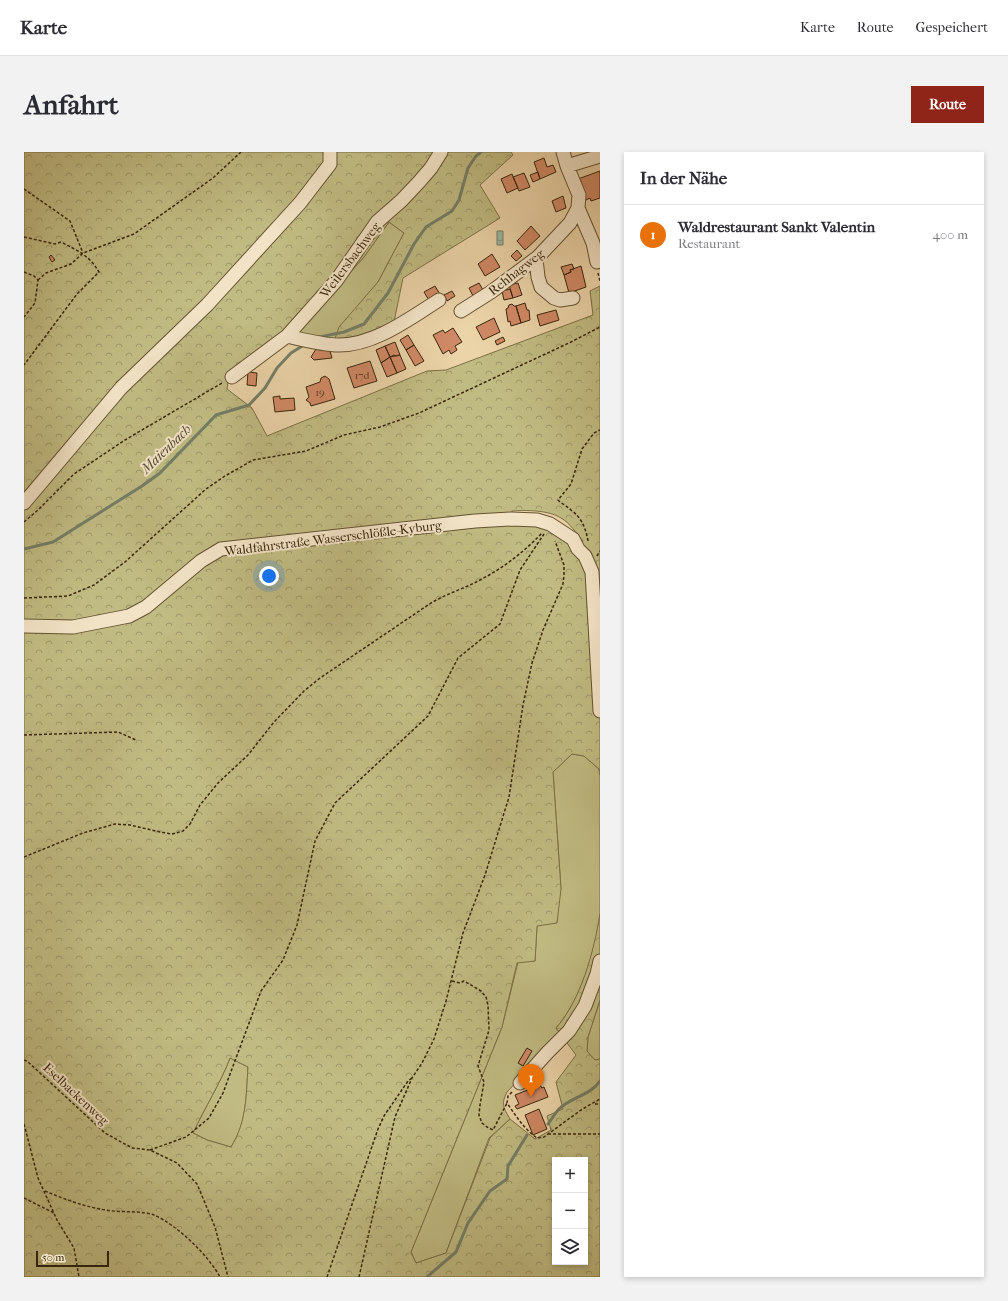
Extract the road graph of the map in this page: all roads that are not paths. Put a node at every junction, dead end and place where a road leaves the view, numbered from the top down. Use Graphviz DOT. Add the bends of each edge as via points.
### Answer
graph roads {
  1 [pos="330,152"];
  2 [pos="441,152"];
  3 [pos="563,152"];
  4 [pos="600,156"];
  5 [pos="567,166"];
  6 [pos="578,208"];
  7 [pos="536,259"];
  8 [pos="597,262"];
  9 [pos="573,298"];
  10 [pos="439,300"];
  11 [pos="461,311"];
  12 [pos="287,336"];
  13 [pos="232,377"];
  14 [pos="24,503"];
  15 [pos="24,626"];
  16 [pos="600,711"];
  17 [pos="600,961"];
  18 [pos="520,1083"];
  1 -- 14 [label="street" via="330,164 300,203 207,306 122,388"];
  2 -- 12 [label="street, Weilersbachweg" via="419,182 377,222 336,281"];
  3 -- 5 [label="street"];
  4 -- 5 [label="street"];
  5 -- 6 [label="street" via="579,195"];
  6 -- 7 [label="street, Rehhagweg" via="570,223"];
  6 -- 8 [label="street" via="593,243"];
  7 -- 9 [label="street" via="541,287 554,298"];
  7 -- 11 [label="street, Rehhagweg"];
  10 -- 12 [label="street" via="401,324 363,342 322,344"];
  12 -- 13 [label="street, Weilersbachweg"];
  15 -- 16 [label="street, Waldfahrstraße Wasserschlößle-Kyburg" via="72,627 128,616 146,607 201,561 221,549 475,521 537,520 550,524 573,539 592,572"];
  17 -- 18 [label="street" via="584,1006 569,1031"];
}
